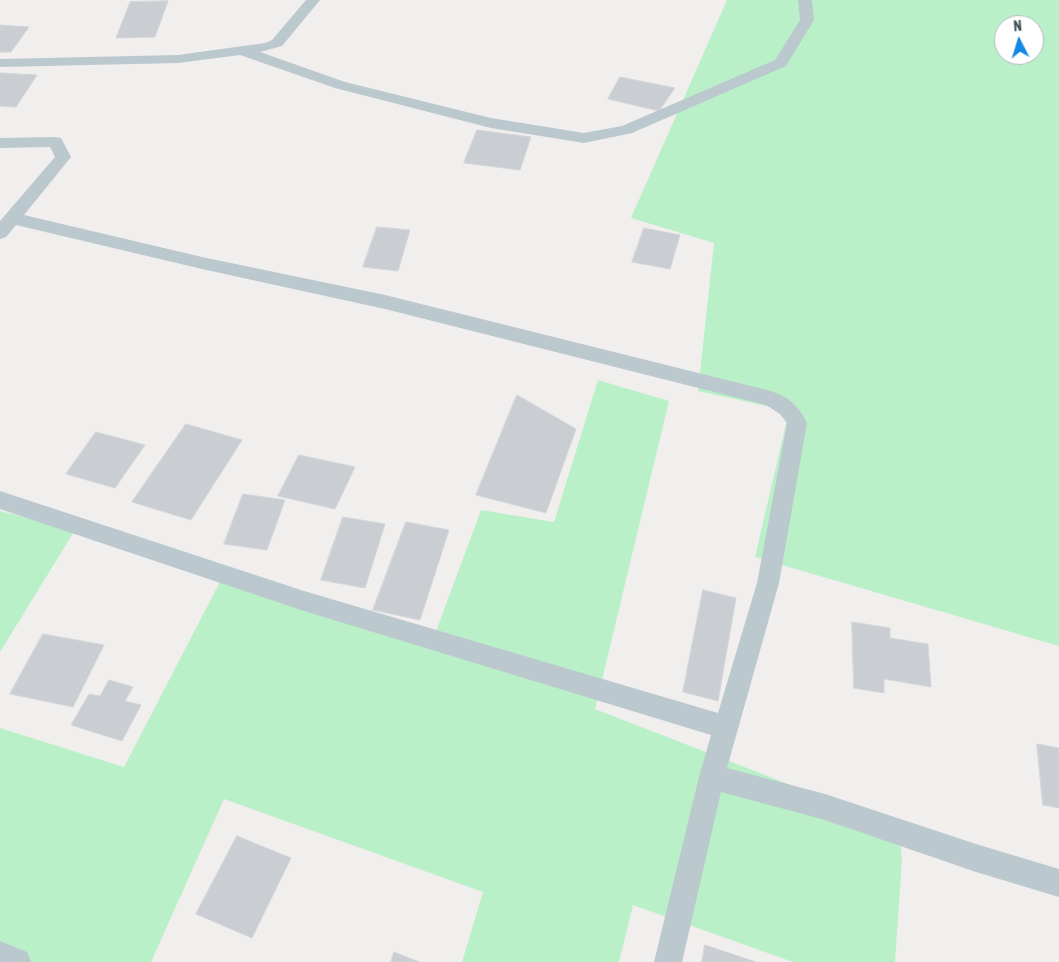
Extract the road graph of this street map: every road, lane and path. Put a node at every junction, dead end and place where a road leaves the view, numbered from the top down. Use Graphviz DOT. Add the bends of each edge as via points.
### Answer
graph roads {
  1 [pos="313,0"];
  2 [pos="805,0"];
  3 [pos="242,51"];
  4 [pos="0,63"];
  5 [pos="0,143"];
  6 [pos="7,226"];
  7 [pos="0,500"];
  8 [pos="725,727"];
  9 [pos="712,777"];
  10 [pos="1059,883"];
  11 [pos="0,955"];
  12 [pos="18,962"];
  13 [pos="668,962"];
  1 -- 3 [label="street" via="277,44"];
  2 -- 3 [label="street" via="807,20 781,63 626,130 584,138 492,123 340,85"];
  3 -- 4 [label="street" via="178,59"];
  5 -- 6 [label="street" via="55,142 63,157"];
  6 -- 8 [label="street" via="385,302 612,357 783,404 797,423 772,564"];
  7 -- 8 [label="street" via="304,601"];
  8 -- 9 [label="street"];
  9 -- 10 [label="street" via="825,807"];
  9 -- 13 [label="street"];
  11 -- 12 [label="street"];
}
